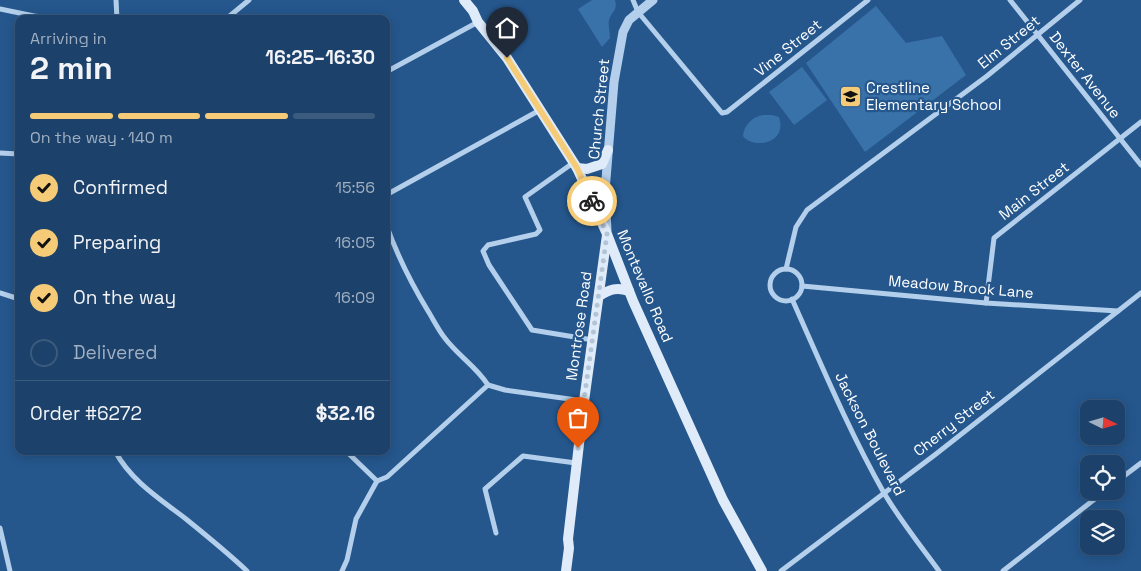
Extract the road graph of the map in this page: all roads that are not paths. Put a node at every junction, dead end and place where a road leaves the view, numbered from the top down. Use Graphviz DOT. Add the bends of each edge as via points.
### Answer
graph roads {
  1 [pos="116,0"];
  2 [pos="249,0"];
  3 [pos="464,0"];
  4 [pos="633,0"];
  5 [pos="653,0"];
  6 [pos="868,0"];
  7 [pos="1010,0"];
  8 [pos="1080,0"];
  9 [pos="0,8"];
  10 [pos="638,12"];
  11 [pos="30,15"];
  12 [pos="117,15"];
  13 [pos="231,15"];
  14 [pos="478,22"];
  15 [pos="1038,35"];
  16 [pos="390,70"];
  17 [pos="540,110"];
  18 [pos="1141,122"];
  19 [pos="1120,139"];
  20 [pos="608,150"];
  21 [pos="0,152"];
  22 [pos="15,154"];
  23 [pos="1141,165"];
  24 [pos="575,166"];
  25 [pos="390,193"];
  26 [pos="607,234"];
  27 [pos="390,235"];
  28 [pos="786,269"];
  29 [pos="802,286"];
  30 [pos="629,291"];
  31 [pos="1141,293"];
  32 [pos="0,294"];
  33 [pos="600,296"];
  34 [pos="15,298"];
  35 [pos="792,299"];
  36 [pos="986,303"];
  37 [pos="1118,311"];
  38 [pos="593,340"];
  39 [pos="488,385"];
  40 [pos="584,400"];
  41 [pos="117,455"];
  42 [pos="350,455"];
  43 [pos="577,463"];
  44 [pos="1141,463"];
  45 [pos="1125,475"];
  46 [pos="377,481"];
  47 [pos="884,492"];
  48 [pos="1094,500"];
  49 [pos="0,528"];
  50 [pos="496,533"];
  51 [pos="10,571"];
  52 [pos="248,571"];
  53 [pos="342,571"];
  54 [pos="566,571"];
  55 [pos="762,571"];
  56 [pos="781,571"];
  57 [pos="939,571"];
  58 [pos="1003,571"];
  1 -- 12 [label="street"];
  2 -- 13 [label="street"];
  3 -- 14 [label="main road, Montevallo Road"];
  4 -- 10 [label="street"];
  5 -- 10 [label="street, Church Street"];
  6 -- 10 [label="street, Vine Street" via="722,113"];
  7 -- 15 [label="street, Dexter Avenue"];
  8 -- 15 [label="street, Elm Street"];
  9 -- 11 [label="street"];
  10 -- 20 [label="street, Church Street" via="623,32 614,82"];
  14 -- 16 [label="street"];
  14 -- 17 [label="main road, Montevallo Road" via="507,58"];
  15 -- 19 [label="street, Dexter Avenue"];
  15 -- 28 [label="street, Elm Street" via="807,210 796,227"];
  17 -- 24 [label="main road, Montevallo Road"];
  17 -- 25 [label="street"];
  18 -- 19 [label="street, Main Street"];
  19 -- 23 [label="street, Dexter Avenue"];
  19 -- 36 [label="street, Main Street" via="994,238"];
  20 -- 24 [label="main road" via="602,164 587,169"];
  20 -- 26 [label="street, Church Street" via="605,191"];
  21 -- 22 [label="street"];
  24 -- 26 [label="main road, Montevallo Road"];
  24 -- 38 [label="street" via="525,197 540,230 536,234 488,245 483,251 488,265 532,330"];
  26 -- 30 [label="main road, Montevallo Road"];
  26 -- 33 [label="main road, Montrose Road"];
  27 -- 39 [label="street" via="410,281 444,337"];
  28 -- 29 [label="street" via="796,273"];
  28 -- 35 [label="street" via="777,271 770,285 778,298"];
  29 -- 35 [label="street"];
  29 -- 36 [label="street, Meadow Brook Lane"];
  30 -- 33 [label="main road" via="615,289"];
  30 -- 55 [label="main road, Montevallo Road" via="722,500"];
  31 -- 37 [label="street, Cherry Street"];
  32 -- 34 [label="street"];
  33 -- 38 [label="main road, Montrose Road"];
  35 -- 47 [label="street, Jackson Boulevard" via="839,404"];
  36 -- 37 [label="street, Meadow Brook Lane"];
  37 -- 47 [label="street, Cherry Street"];
  38 -- 40 [label="main road, Montrose Road"];
  39 -- 40 [label="street"];
  39 -- 46 [label="street" via="394,471"];
  40 -- 43 [label="main road, Montrose Road"];
  41 -- 52 [label="street" via="138,482 220,545"];
  42 -- 46 [label="street"];
  43 -- 50 [label="street" via="523,456 485,489"];
  43 -- 54 [label="main road, Montrose Road"];
  44 -- 45 [label="street"];
  46 -- 53 [label="street" via="356,519"];
  47 -- 56 [label="street, Cherry Street"];
  47 -- 57 [label="street, Jackson Boulevard"];
  48 -- 58 [label="street"];
  49 -- 51 [label="street"];
}
